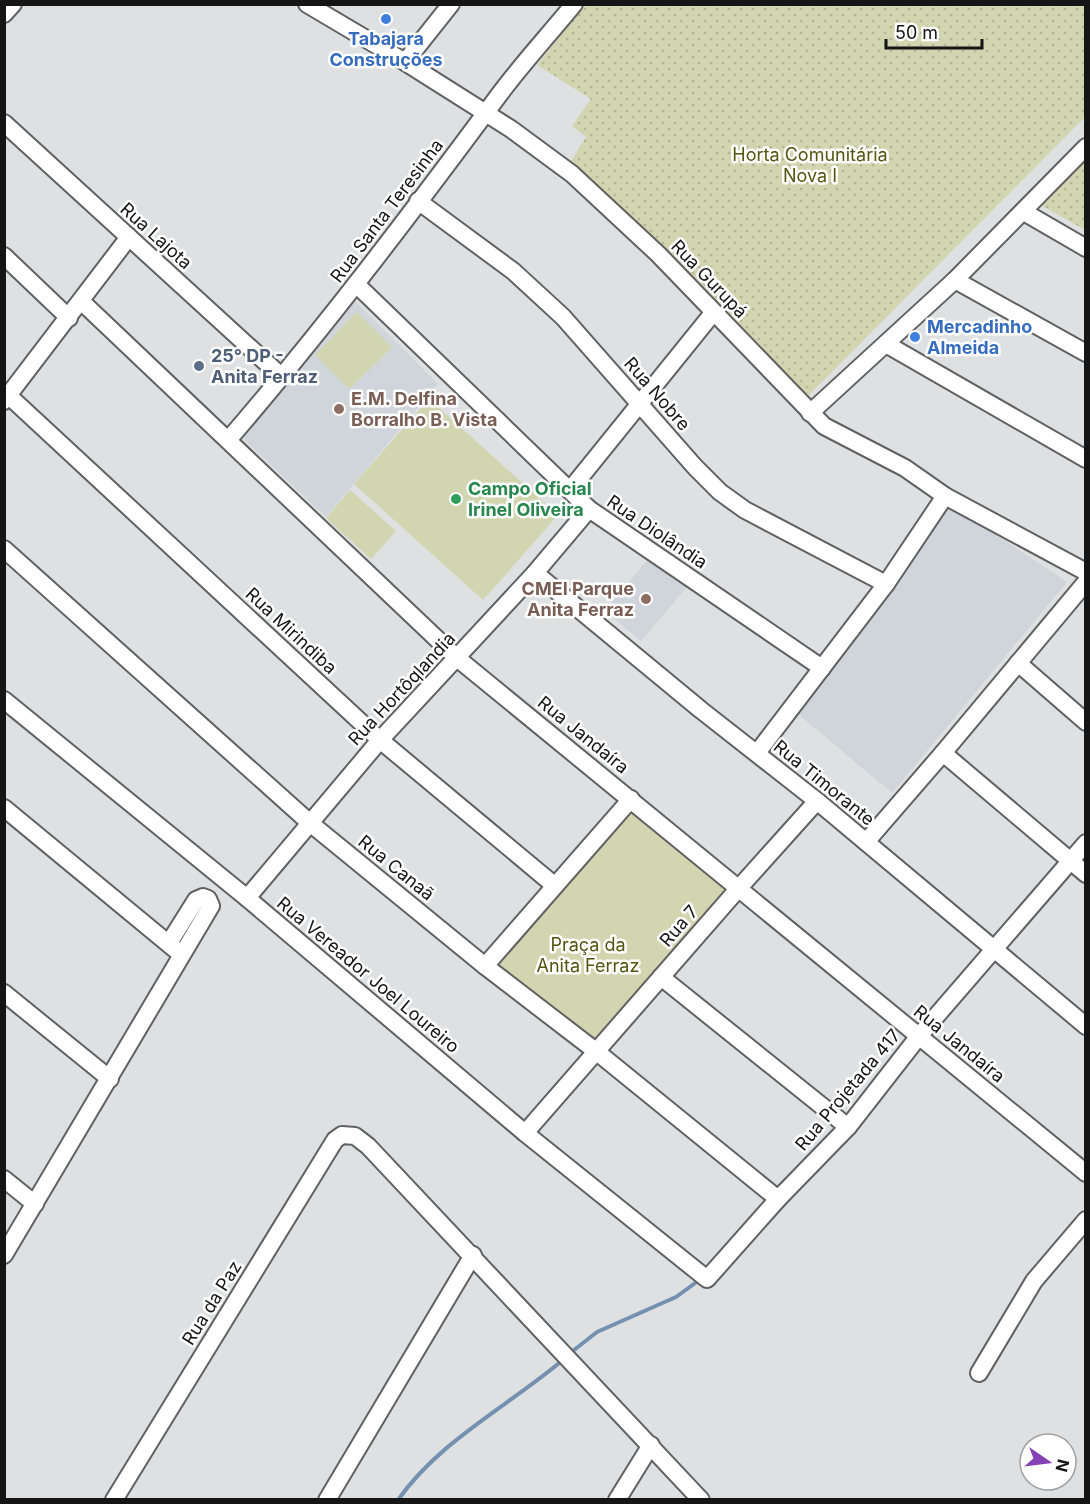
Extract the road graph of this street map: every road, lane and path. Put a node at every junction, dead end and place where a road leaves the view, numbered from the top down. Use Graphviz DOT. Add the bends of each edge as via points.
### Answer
graph roads {
  1 [pos="13,4"];
  2 [pos="451,4"];
  3 [pos="574,4"];
  4 [pos="316,6"];
  5 [pos="4,14"];
  6 [pos="405,62"];
  7 [pos="486,113"];
  8 [pos="4,123"];
  9 [pos="1086,147"];
  10 [pos="418,201"];
  11 [pos="1024,212"];
  12 [pos="129,237"];
  13 [pos="1086,248"];
  14 [pos="4,256"];
  15 [pos="955,280"];
  16 [pos="357,284"];
  17 [pos="81,300"];
  18 [pos="713,313"];
  19 [pos="69,318"];
  20 [pos="886,344"];
  21 [pos="1086,353"];
  22 [pos="282,377"];
  23 [pos="7,398"];
  24 [pos="639,403"];
  25 [pos="810,413"];
  26 [pos="229,439"];
  27 [pos="1086,459"];
  28 [pos="570,490"];
  29 [pos="945,496"];
  30 [pos="589,509"];
  31 [pos="5,550"];
  32 [pos="1086,572"];
  33 [pos="536,573"];
  34 [pos="1086,582"];
  35 [pos="886,584"];
  36 [pos="458,658"];
  37 [pos="1017,663"];
  38 [pos="822,668"];
  39 [pos="4,700"];
  40 [pos="1086,722"];
  41 [pos="380,740"];
  42 [pos="757,753"];
  43 [pos="943,753"];
  44 [pos="632,799"];
  45 [pos="817,801"];
  46 [pos="4,808"];
  47 [pos="310,824"];
  48 [pos="866,842"];
  49 [pos="1086,843"];
  50 [pos="1070,861"];
  51 [pos="1086,874"];
  52 [pos="554,885"];
  53 [pos="738,888"];
  54 [pos="247,898"];
  55 [pos="993,950"];
  56 [pos="485,966"];
  57 [pos="661,977"];
  58 [pos="4,993"];
  59 [pos="1086,1026"];
  60 [pos="919,1036"];
  61 [pos="597,1052"];
  62 [pos="110,1079"];
  63 [pos="848,1127"];
  64 [pos="525,1133"];
  65 [pos="1086,1173"];
  66 [pos="4,1179"];
  67 [pos="778,1199"];
  68 [pos="35,1204"];
  69 [pos="1086,1220"];
  70 [pos="4,1255"];
  71 [pos="473,1255"];
  72 [pos="707,1279"];
  73 [pos="979,1373"];
  74 [pos="651,1445"];
  75 [pos="114,1500"];
  76 [pos="327,1500"];
  77 [pos="617,1500"];
  78 [pos="701,1500"];
  1 -- 5 [label="street"];
  2 -- 6 [label="street"];
  3 -- 7 [label="street, Rua Santa Teresinha"];
  4 -- 6 [label="street, Rua Gurupá"];
  6 -- 7 [label="street, Rua Gurupá"];
  7 -- 10 [label="street, Rua Santa Teresinha"];
  7 -- 18 [label="street, Rua Gurupá" via="572,174 651,247"];
  8 -- 12 [label="street, Rua Lajota"];
  9 -- 11 [label="street"];
  10 -- 16 [label="street, Rua Santa Teresinha"];
  10 -- 24 [label="street, Rua Nobre" via="513,271 563,317"];
  11 -- 13 [label="street"];
  11 -- 15 [label="street"];
  12 -- 17 [label="street"];
  12 -- 22 [label="street, Rua Lajota"];
  14 -- 19 [label="street"];
  15 -- 20 [label="street"];
  15 -- 21 [label="street"];
  16 -- 22 [label="street, Rua Santa Teresinha"];
  16 -- 28 [label="street, Rua Diolândia"];
  17 -- 19 [label="street"];
  17 -- 26 [label="street, Rua Jandaíra"];
  18 -- 24 [label="street"];
  18 -- 25 [label="street, Rua Gurupá"];
  19 -- 23 [label="street"];
  20 -- 25 [label="street"];
  20 -- 27 [label="street"];
  22 -- 26 [label="street, Rua Santa Teresinha"];
  23 -- 41 [label="street, Rua Mirindiba"];
  24 -- 28 [label="street"];
  24 -- 35 [label="street, Rua Nobre" via="720,492 745,510"];
  25 -- 29 [label="street, Rua Gurupá" via="824,426 904,468"];
  26 -- 36 [label="street, Rua Jandaíra"];
  28 -- 30 [label="street, Rua Diolândia"];
  29 -- 32 [label="street, Rua Gurupá"];
  29 -- 35 [label="street"];
  30 -- 33 [label="street, Rua Hortôqlandia"];
  30 -- 38 [label="street, Rua Diolândia"];
  31 -- 47 [label="street, Rua Canaã"];
  33 -- 36 [label="street, Rua Hortôqlandia"];
  33 -- 42 [label="street, Rua Timorante"];
  34 -- 37 [label="street"];
  35 -- 38 [label="street"];
  36 -- 41 [label="street, Rua Hortôqlandia"];
  36 -- 44 [label="street, Rua Jandaíra"];
  37 -- 40 [label="street"];
  37 -- 43 [label="street"];
  38 -- 42 [label="street"];
  39 -- 54 [label="street, Rua Vereador Joel Loureiro"];
  41 -- 47 [label="street, Rua Hortôqlandia"];
  41 -- 52 [label="street, Rua Mirindiba"];
  42 -- 45 [label="street, Rua Timorante"];
  43 -- 48 [label="street"];
  43 -- 50 [label="street"];
  44 -- 52 [label="street"];
  44 -- 53 [label="street, Rua Jandaíra"];
  45 -- 48 [label="street, Rua Timorante"];
  45 -- 53 [label="street, Rua 7"];
  46 -- 62 [label="street" via="175,949"];
  47 -- 54 [label="street, Rua Hortôqlandia"];
  47 -- 56 [label="street, Rua Canaã"];
  48 -- 55 [label="street, Rua Timorante"];
  49 -- 50 [label="street, Rua Projetada 417"];
  50 -- 51 [label="street"];
  50 -- 55 [label="street, Rua Projetada 417"];
  52 -- 56 [label="street"];
  53 -- 57 [label="street, Rua 7"];
  53 -- 60 [label="street, Rua Jandaíra"];
  54 -- 64 [label="street, Rua Vereador Joel Loureiro"];
  55 -- 59 [label="street, Rua Timorante"];
  55 -- 60 [label="street, Rua Projetada 417"];
  56 -- 61 [label="street, Rua Canaã"];
  57 -- 61 [label="street, Rua 7"];
  57 -- 63 [label="street"];
  58 -- 62 [label="street"];
  60 -- 63 [label="street, Rua Projetada 417"];
  60 -- 65 [label="street, Rua Jandaíra"];
  61 -- 64 [label="street, Rua 7"];
  61 -- 67 [label="street, Rua Canaã"];
  62 -- 68 [label="street"];
  63 -- 67 [label="street, Rua Projetada 417"];
  64 -- 72 [label="street, Rua Vereador Joel Loureiro"];
  66 -- 68 [label="street"];
  67 -- 72 [label="street, Rua Projetada 417"];
  68 -- 70 [label="street"];
  69 -- 73 [label="street" via="1034,1281"];
  71 -- 74 [label="street"];
  71 -- 75 [label="street, Rua da Paz" via="362,1140 342,1135 335,1140"];
  71 -- 76 [label="street"];
  74 -- 77 [label="street"];
  74 -- 78 [label="street"];
}
